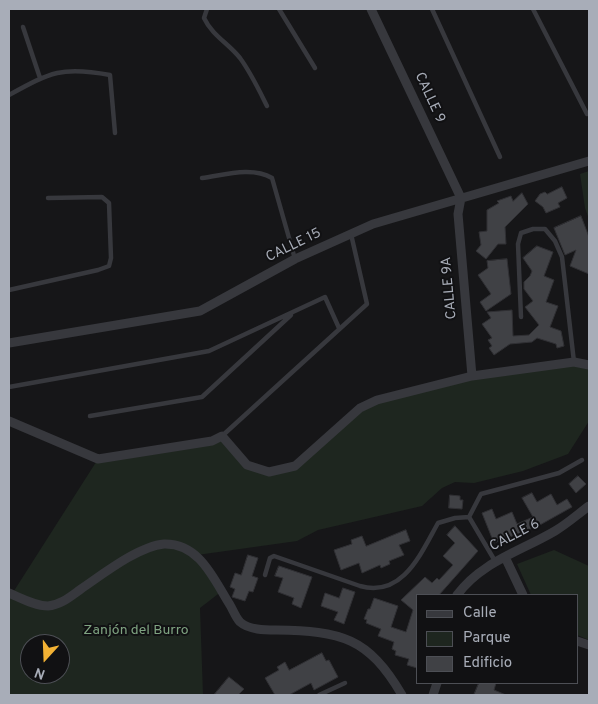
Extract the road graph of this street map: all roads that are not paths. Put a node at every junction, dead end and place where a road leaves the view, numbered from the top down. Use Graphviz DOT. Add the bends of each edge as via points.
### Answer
graph roads {
  1 [pos="207,9"];
  2 [pos="279,9"];
  3 [pos="371,9"];
  4 [pos="432,9"];
  5 [pos="533,9"];
  6 [pos="23,27"];
  7 [pos="315,68"];
  8 [pos="40,78"];
  9 [pos="9,95"];
  10 [pos="267,106"];
  11 [pos="587,114"];
  12 [pos="115,133"];
  13 [pos="500,157"];
  14 [pos="589,161"];
  15 [pos="202,178"];
  16 [pos="48,198"];
  17 [pos="461,198"];
  18 [pos="351,234"];
  19 [pos="295,259"];
  20 [pos="9,290"];
  21 [pos="293,312"];
  22 [pos="521,317"];
  23 [pos="339,328"];
  24 [pos="9,343"];
  25 [pos="574,362"];
  26 [pos="589,365"];
  27 [pos="472,376"];
  28 [pos="9,387"];
  29 [pos="90,416"];
  30 [pos="9,421"];
  31 [pos="222,436"];
  32 [pos="582,460"];
  33 [pos="589,506"];
  34 [pos="469,517"];
  35 [pos="505,557"];
  36 [pos="495,562"];
  37 [pos="264,575"];
  38 [pos="9,593"];
  39 [pos="458,594"];
  40 [pos="523,594"];
  41 [pos="345,683"];
  42 [pos="320,695"];
  43 [pos="402,695"];
  1 -- 10 [label="lane" via="204,18 210,29 239,57"];
  2 -- 7 [label="lane"];
  3 -- 17 [label="street, CALLE 9"];
  4 -- 13 [label="lane"];
  5 -- 11 [label="lane"];
  6 -- 8 [label="lane"];
  8 -- 9 [label="lane"];
  8 -- 12 [label="lane" via="60,71 81,70 110,75"];
  14 -- 17 [label="street, CALLE 15"];
  15 -- 19 [label="lane" via="238,173 266,174 272,178"];
  16 -- 20 [label="lane" via="102,197 107,200 111,258 108,266"];
  17 -- 18 [label="street, CALLE 15" via="373,224"];
  17 -- 27 [label="street, CALLE 9A" via="458,214"];
  18 -- 19 [label="street, CALLE 15"];
  18 -- 23 [label="lane" via="366,304"];
  19 -- 24 [label="street, CALLE 15" via="200,311"];
  21 -- 23 [label="lane" via="325,297"];
  21 -- 28 [label="lane" via="208,351"];
  21 -- 29 [label="lane" via="202,397"];
  22 -- 25 [label="lane" via="518,244 521,234 545,229 562,257"];
  23 -- 31 [label="lane"];
  25 -- 26 [label="street"];
  25 -- 27 [label="street"];
  27 -- 31 [label="street" via="377,400 360,408 295,466 269,472 247,465"];
  30 -- 31 [label="street" via="98,459 212,441"];
  32 -- 34 [label="lane" via="559,473 481,494"];
  33 -- 35 [label="street, CALLE 6" via="557,530"];
  34 -- 36 [label="lane"];
  34 -- 37 [label="lane" via="438,523 415,562 401,579 385,588 373,590 274,556 270,558"];
  35 -- 36 [label="street, CALLE 6"];
  35 -- 40 [label="street"];
  36 -- 39 [label="street, CALLE 6" via="473,575"];
  38 -- 43 [label="street" via="36,604 60,604 150,546 175,545 197,555 205,564 240,622 255,629 318,631 362,646 390,676"];
  41 -- 42 [label="lane"];
}
